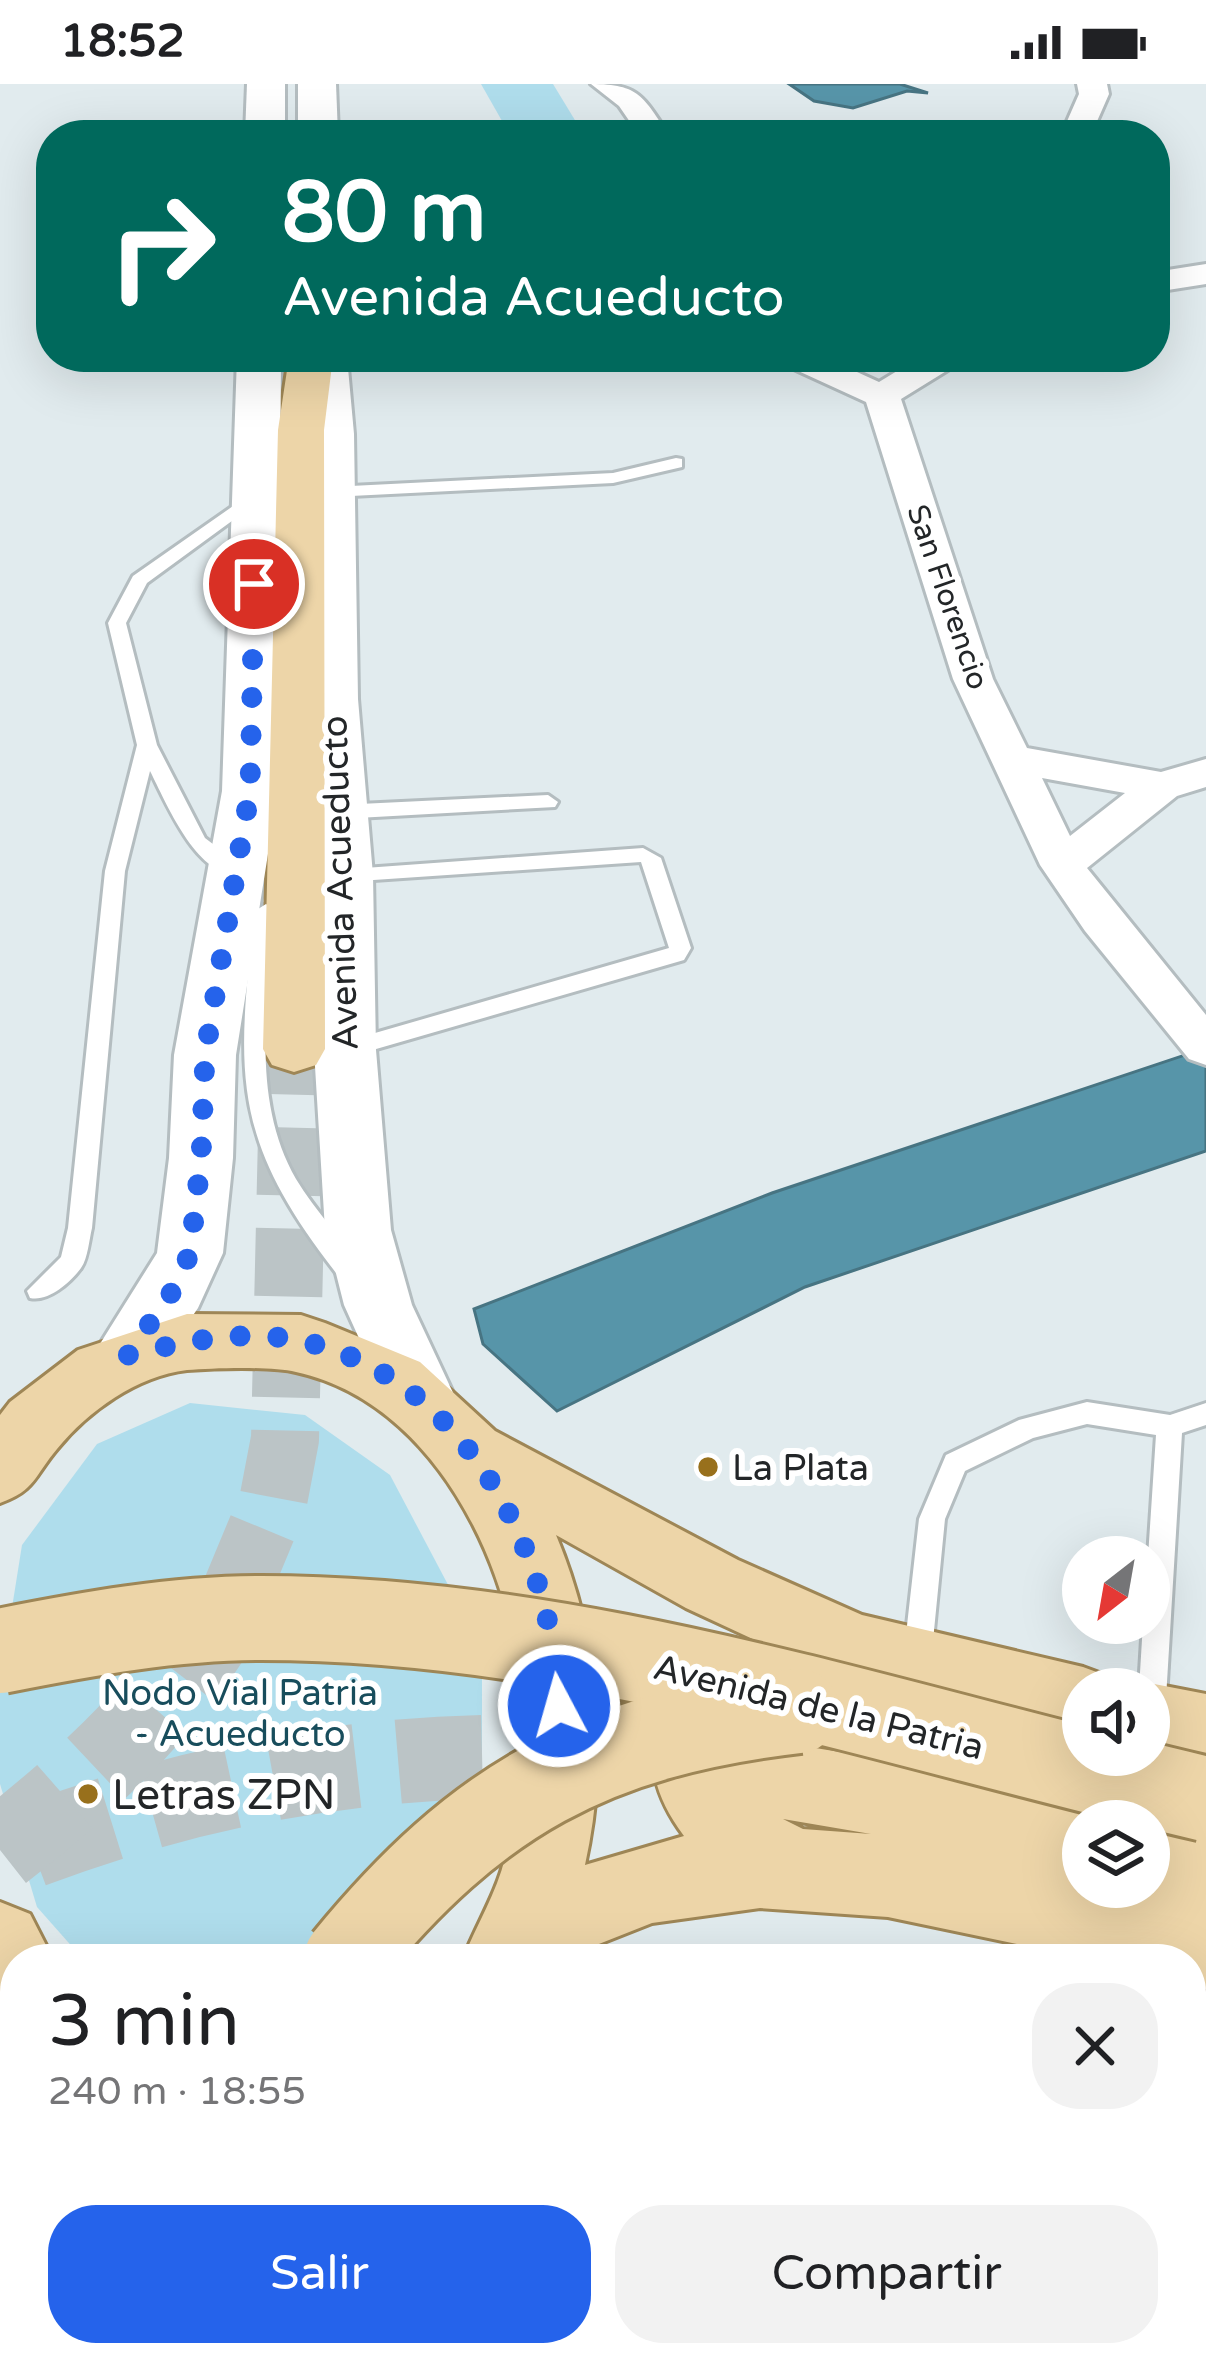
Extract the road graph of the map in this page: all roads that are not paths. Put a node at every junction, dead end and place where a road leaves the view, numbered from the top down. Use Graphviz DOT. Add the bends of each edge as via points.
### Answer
graph roads {
  1 [pos="266,84"];
  2 [pos="317,84"];
  3 [pos="607,84"];
  4 [pos="1092,84"];
  5 [pos="265,120"];
  6 [pos="318,120"];
  7 [pos="643,120"];
  8 [pos="1083,120"];
  9 [pos="1206,274"];
  10 [pos="1170,280"];
  11 [pos="259,372"];
  12 [pos="309,372"];
  13 [pos="327,372"];
  14 [pos="828,372"];
  15 [pos="919,372"];
  16 [pos="882,397"];
  17 [pos="676,464"];
  18 [pos="331,491"];
  19 [pos="256,495"];
  20 [pos="147,745"];
  21 [pos="1011,759"];
  22 [pos="1206,773"];
  23 [pos="1162,786"];
  24 [pos="548,802"];
  25 [pos="339,812"];
  26 [pos="1062,865"];
  27 [pos="344,875"];
  28 [pos="251,891"];
  29 [pos="1193,1031"];
  30 [pos="319,1050"];
  31 [pos="39,1291"];
  32 [pos="378,1305"];
  33 [pos="128,1355"];
  34 [pos="420,1397"];
  35 [pos="30,1411"];
  36 [pos="1206,1414"];
  37 [pos="1170,1426"];
  38 [pos="472,1453"];
  39 [pos="0,1472"];
  40 [pos="0,1651"];
  41 [pos="1151,1668"];
  42 [pos="871,1673"];
  43 [pos="1062,1704"];
  44 [pos="748,1775"];
  45 [pos="1206,1799"];
  46 [pos="1062,1839"];
  47 [pos="1170,1862"];
  48 [pos="802,1868"];
  49 [pos="1206,1870"];
  50 [pos="359,1944"];
  51 [pos="514,1944"];
  52 [pos="517,1944"];
  53 [pos="1193,1944"];
  1 -- 5 [label="main road"];
  2 -- 6 [label="main road"];
  3 -- 7 [label="street"];
  4 -- 8 [label="street"];
  9 -- 10 [label="street"];
  11 -- 19 [label="main road"];
  12 -- 30 [label="main road" via="301,430"];
  13 -- 18 [label="main road, Avenida Acueducto"];
  14 -- 16 [label="street"];
  15 -- 16 [label="street"];
  16 -- 21 [label="street, San Florencio" via="973,679"];
  17 -- 18 [label="lane" via="613,478"];
  18 -- 25 [label="main road, Avenida Acueducto"];
  19 -- 20 [label="lane" via="139,580 117,623"];
  19 -- 28 [label="main road"];
  20 -- 28 [label="lane" via="197,842"];
  20 -- 31 [label="lane" via="116,871 80,1228 72,1262"];
  21 -- 23 [label="street"];
  21 -- 26 [label="street, San Florencio"];
  22 -- 23 [label="street"];
  23 -- 26 [label="street"];
  24 -- 25 [label="lane"];
  25 -- 27 [label="main road, Avenida Acueducto"];
  26 -- 29 [label="street, San Florencio"];
  27 -- 30 [label="main road, Avenida Acueducto"];
  27 -- 30 [label="lane" via="643,856 651,859 680,948"];
  28 -- 32 [label="lane" via="257,1079 270,1149 308,1221"];
  28 -- 33 [label="main road" via="205,1055 190,1253"];
  30 -- 32 [label="main road, Avenida Acueducto"];
  32 -- 34 [label="main road, Avenida Acueducto"];
  33 -- 34 [label="main road" via="232,1335 301,1341 362,1362"];
  33 -- 35 [label="main road"];
  34 -- 38 [label="main road"];
  35 -- 39 [label="main road"];
  36 -- 37 [label="lane"];
  37 -- 41 [label="lane"];
  37 -- 42 [label="lane" via="1087,1413 1028,1428 955,1463"];
  38 -- 42 [label="main road, Avenida de la Patria"];
  38 -- 51 [label="main road" via="510,1512 537,1580 557,1670 555,1825 533,1907"];
  40 -- 42 [label="main road, Avenida de la Patria, bridge" via="164,1624 358,1620 598,1653"];
  42 -- 43 [label="main road, Avenida de la Patria"];
  42 -- 45 [label="main road, Avenida de la Patria, bridge" via="946,1738"];
  42 -- 48 [label="main road" via="794,1639 739,1658 701,1700 692,1727 698,1788 716,1817 754,1850"];
  42 -- 50 [label="main road, bridge" via="770,1713 635,1742 517,1793 422,1868"];
  44 -- 46 [label="main road, Avenida de la Patria"];
  47 -- 49 [label="main road"];
  48 -- 52 [label="main road" via="650,1883 583,1904"];
  48 -- 53 [label="main road" via="969,1891"];
}
